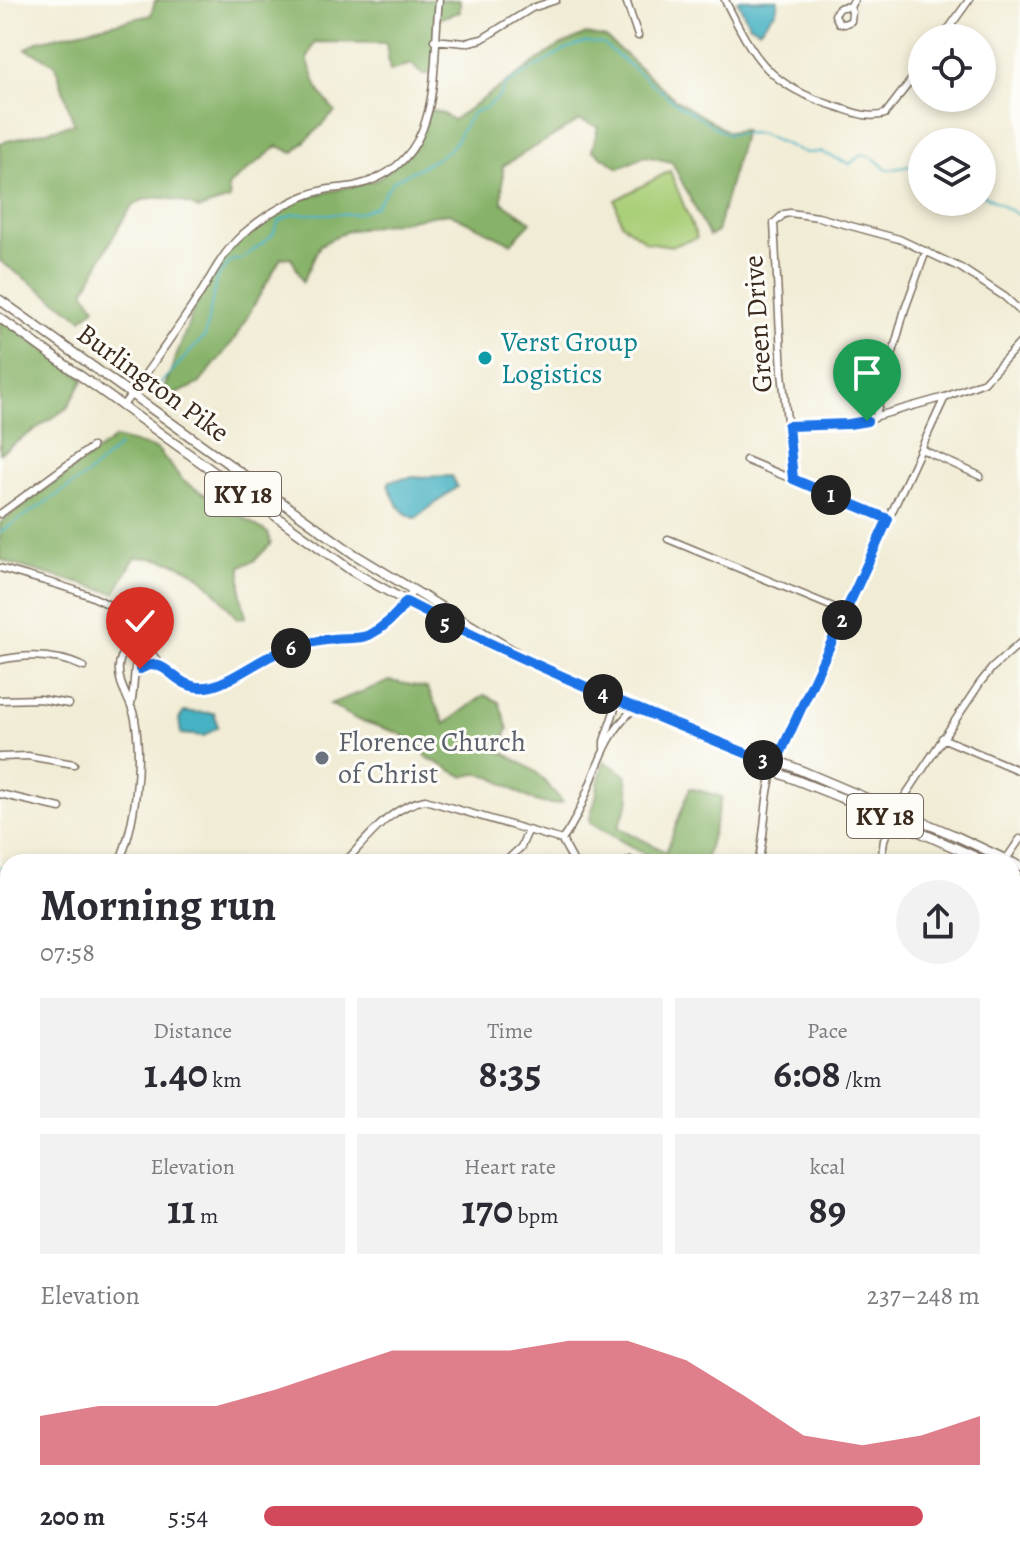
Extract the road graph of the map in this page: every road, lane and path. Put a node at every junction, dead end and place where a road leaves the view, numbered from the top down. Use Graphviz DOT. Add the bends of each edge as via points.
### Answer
graph roads {
  1 [pos="439,0"];
  2 [pos="556,0"];
  3 [pos="626,0"];
  4 [pos="725,0"];
  5 [pos="969,0"];
  6 [pos="952,24"];
  7 [pos="638,36"];
  8 [pos="434,40"];
  9 [pos="908,84"];
  10 [pos="926,251"];
  11 [pos="0,300"];
  12 [pos="1020,311"];
  13 [pos="0,318"];
  14 [pos="1020,343"];
  15 [pos="132,393"];
  16 [pos="945,397"];
  17 [pos="122,407"];
  18 [pos="875,418"];
  19 [pos="788,426"];
  20 [pos="92,447"];
  21 [pos="921,449"];
  22 [pos="746,460"];
  23 [pos="980,476"];
  24 [pos="793,479"];
  25 [pos="0,514"];
  26 [pos="888,519"];
  27 [pos="668,539"];
  28 [pos="0,568"];
  29 [pos="413,590"];
  30 [pos="406,602"];
  31 [pos="845,612"];
  32 [pos="139,634"];
  33 [pos="145,642"];
  34 [pos="1020,643"];
  35 [pos="522,657"];
  36 [pos="0,660"];
  37 [pos="162,665"];
  38 [pos="84,667"];
  39 [pos="135,675"];
  40 [pos="0,700"];
  41 [pos="618,700"];
  42 [pos="69,704"];
  43 [pos="131,704"];
  44 [pos="636,707"];
  45 [pos="942,738"];
  46 [pos="604,748"];
  47 [pos="0,757"];
  48 [pos="74,764"];
  49 [pos="778,766"];
  50 [pos="1020,771"];
  51 [pos="0,794"];
  52 [pos="60,808"];
  53 [pos="894,815"];
  54 [pos="528,831"];
  55 [pos="562,840"];
  56 [pos="122,854"];
  57 [pos="353,854"];
  58 [pos="514,854"];
  59 [pos="570,854"];
  60 [pos="760,854"];
  61 [pos="882,854"];
  62 [pos="971,854"];
  63 [pos="996,854"];
  1 -- 8 [label="street"];
  2 -- 8 [label="street" via="532,8 482,39"];
  3 -- 7 [label="street"];
  4 -- 9 [label="street" via="759,62 778,80 816,100 868,116 885,114"];
  5 -- 6 [label="street"];
  8 -- 15 [label="street" via="428,119 403,161 377,180 299,199 250,228 227,248"];
  10 -- 12 [label="street" via="983,281"];
  10 -- 18 [label="street"];
  10 -- 19 [label="street, Green Drive" via="877,232 790,213 774,223"];
  11 -- 15 [label="main road, Burlington Pike / KY 18"];
  13 -- 17 [label="main road, Burlington Pike / KY 18"];
  14 -- 16 [label="street" via="984,382"];
  15 -- 17 [label="street"];
  15 -- 29 [label="main road, Burlington Pike / KY 18" via="354,554"];
  16 -- 18 [label="street"];
  16 -- 21 [label="street"];
  17 -- 30 [label="main road, Burlington Pike / KY 18" via="352,571"];
  18 -- 19 [label="street"];
  19 -- 24 [label="street, Green Drive"];
  20 -- 25 [label="street"];
  21 -- 23 [label="street"];
  21 -- 26 [label="street"];
  22 -- 24 [label="street"];
  24 -- 26 [label="street"];
  26 -- 31 [label="street"];
  27 -- 31 [label="street"];
  28 -- 32 [label="street" via="100,601 124,616"];
  29 -- 30 [label="street"];
  29 -- 35 [label="main road, Burlington Pike / KY 18"];
  30 -- 35 [label="main road, Burlington Pike / KY 18"];
  30 -- 37 [label="street" via="393,619 365,637 284,650 215,685 180,682"];
  31 -- 49 [label="street"];
  32 -- 33 [label="street"];
  32 -- 43 [label="street" via="119,664"];
  33 -- 37 [label="street"];
  33 -- 39 [label="street"];
  34 -- 45 [label="street" via="987,673"];
  35 -- 41 [label="main road, Burlington Pike / KY 18"];
  36 -- 38 [label="street" via="49,656"];
  37 -- 39 [label="street" via="148,665"];
  39 -- 43 [label="street"];
  40 -- 42 [label="street"];
  41 -- 44 [label="main road, Burlington Pike / KY 18"];
  41 -- 46 [label="street"];
  43 -- 56 [label="street" via="137,772"];
  44 -- 46 [label="street"];
  44 -- 49 [label="main road, Burlington Pike / KY 18"];
  45 -- 50 [label="street"];
  45 -- 53 [label="street"];
  46 -- 55 [label="street" via="584,805"];
  47 -- 48 [label="street"];
  49 -- 53 [label="main road, Burlington Pike / KY 18" via="781,774"];
  49 -- 60 [label="street" via="766,796"];
  51 -- 52 [label="street"];
  53 -- 61 [label="street"];
  53 -- 62 [label="main road, Burlington Pike / KY 18"];
  53 -- 63 [label="main road, Burlington Pike / KY 18"];
  54 -- 55 [label="street"];
  54 -- 57 [label="street" via="425,800 389,817"];
  54 -- 58 [label="street"];
  55 -- 59 [label="street"];
}
